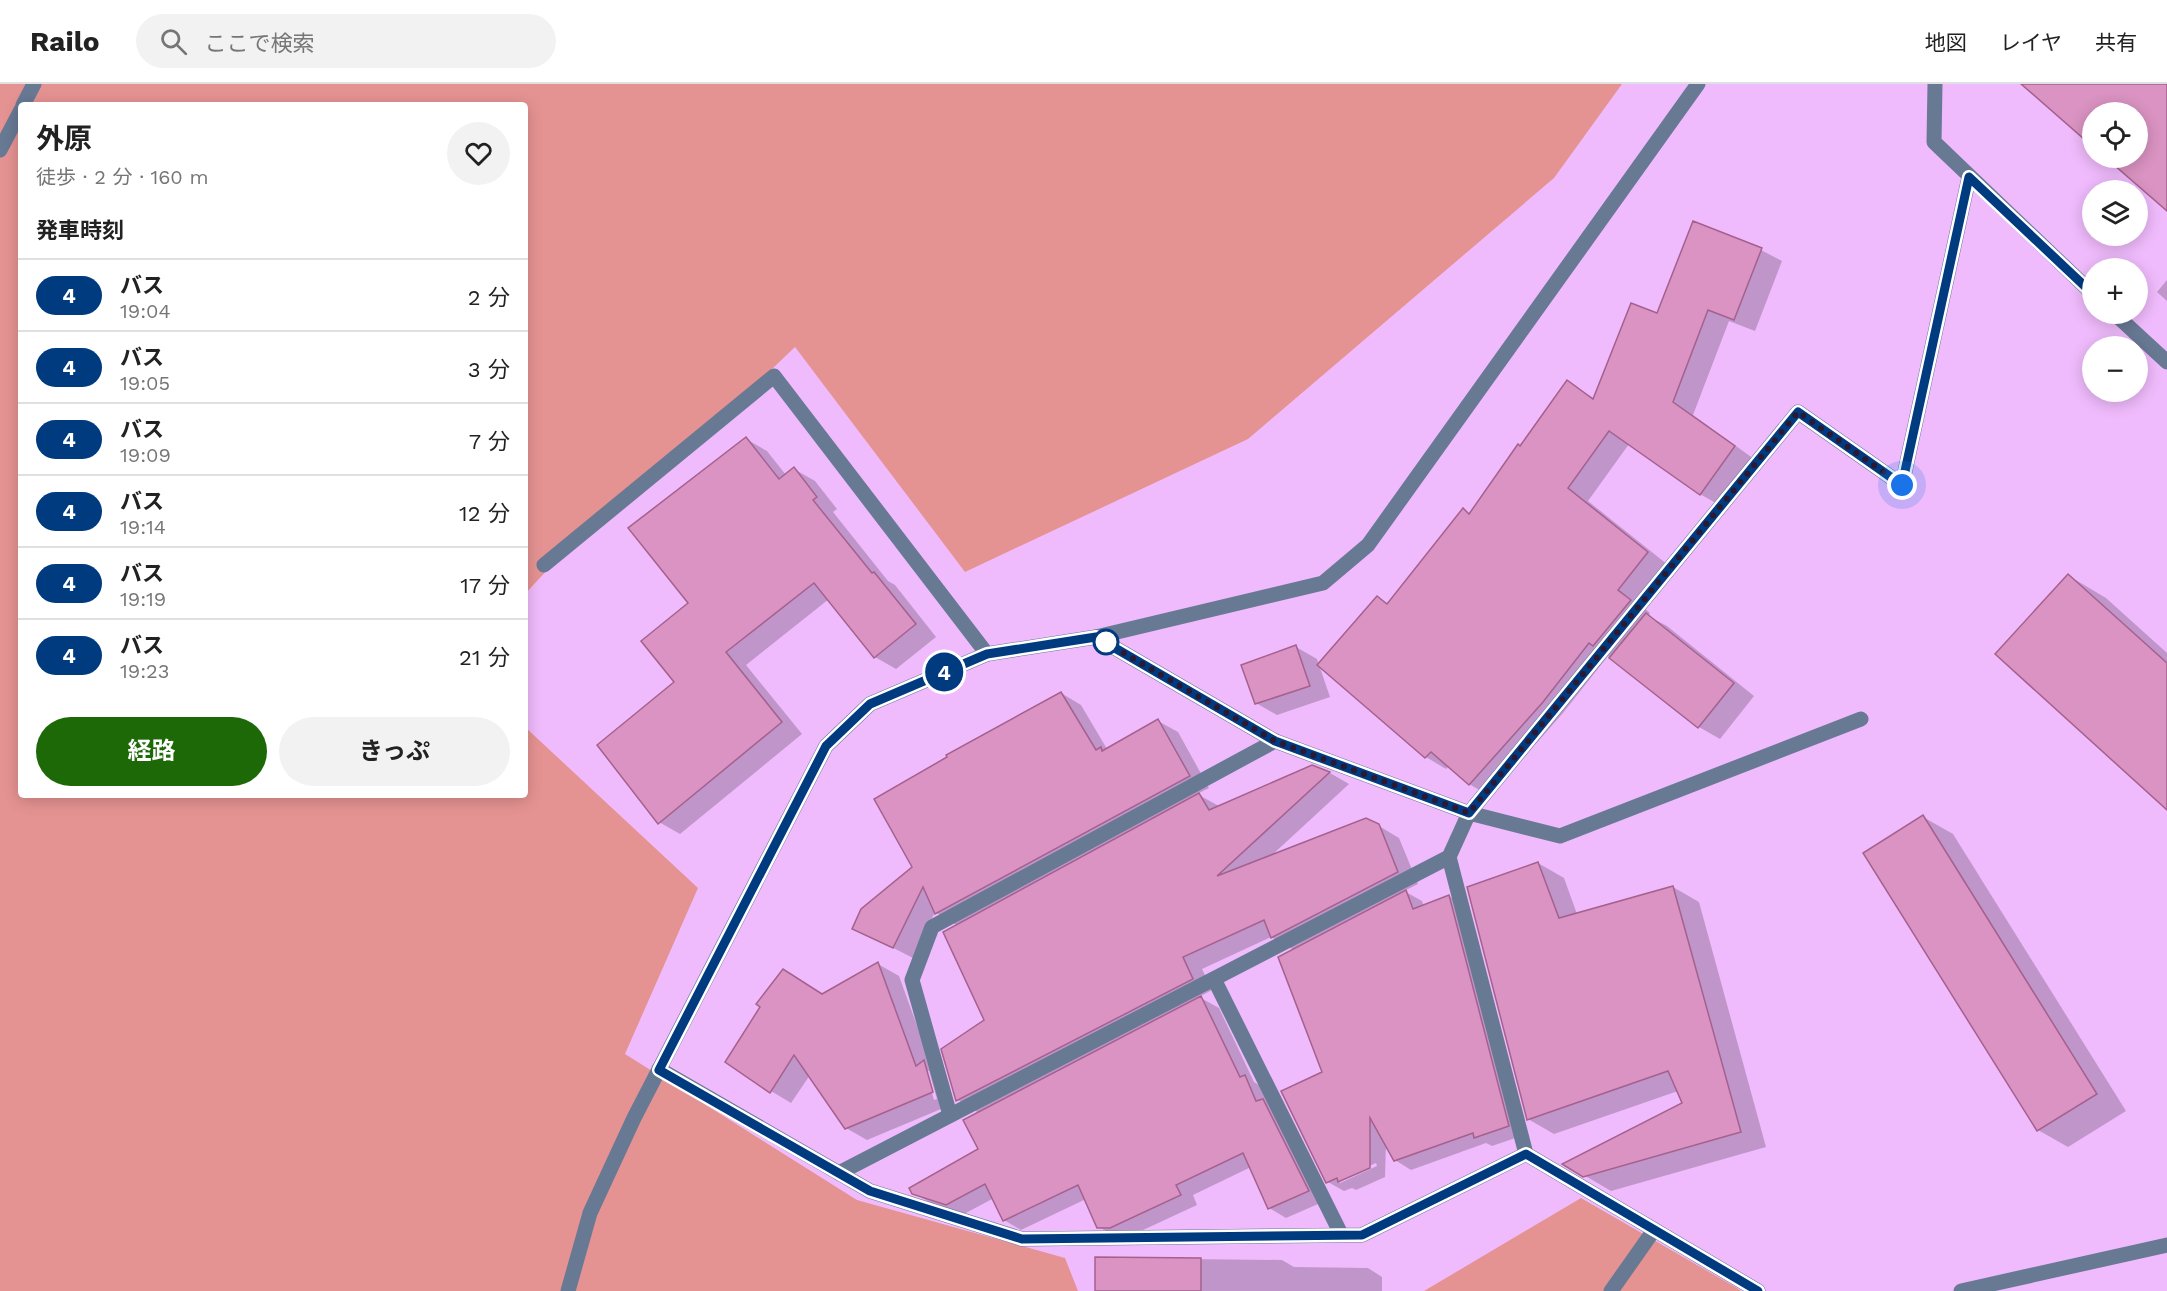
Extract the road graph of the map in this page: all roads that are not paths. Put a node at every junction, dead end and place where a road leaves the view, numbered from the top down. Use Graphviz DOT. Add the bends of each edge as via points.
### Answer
graph roads {
  1 [pos="34,84"];
  2 [pos="1698,84"];
  3 [pos="1935,84"];
  4 [pos="25,102"];
  5 [pos="18,116"];
  6 [pos="0,150"];
  7 [pos="1969,177"];
  8 [pos="2082,284"];
  9 [pos="2126,324"];
  10 [pos="2167,362"];
  11 [pos="544,565"];
  12 [pos="1096,637"];
  13 [pos="987,654"];
  14 [pos="1861,719"];
  15 [pos="1275,741"];
  16 [pos="1469,813"];
  17 [pos="1449,857"];
  18 [pos="1214,979"];
  19 [pos="659,1070"];
  20 [pos="950,1115"];
  21 [pos="1526,1154"];
  22 [pos="838,1173"];
  23 [pos="1654,1230"];
  24 [pos="1341,1234"];
  25 [pos="2167,1245"];
  26 [pos="568,1291"];
  27 [pos="1611,1291"];
  28 [pos="1758,1291"];
  29 [pos="1961,1291"];
  1 -- 4 [label="street"];
  2 -- 12 [label="street" via="1368,545 1323,583"];
  3 -- 7 [label="street" via="1934,142"];
  5 -- 6 [label="street"];
  7 -- 8 [label="street"];
  7 -- 16 [label="street" via="1902,485 1798,412"];
  9 -- 10 [label="street"];
  11 -- 13 [label="street" via="774,376"];
  12 -- 13 [label="street"];
  12 -- 15 [label="street"];
  13 -- 19 [label="street" via="870,704 826,746"];
  14 -- 16 [label="street" via="1560,836"];
  15 -- 16 [label="street"];
  15 -- 20 [label="street" via="932,927 912,980"];
  16 -- 17 [label="street"];
  17 -- 18 [label="street"];
  17 -- 21 [label="street"];
  18 -- 20 [label="street"];
  18 -- 24 [label="street"];
  19 -- 22 [label="street"];
  19 -- 26 [label="street" via="590,1213"];
  20 -- 22 [label="street"];
  21 -- 23 [label="street"];
  21 -- 24 [label="street" via="1362,1235"];
  22 -- 24 [label="street" via="870,1191 1022,1239"];
  23 -- 27 [label="street"];
  23 -- 28 [label="street"];
  25 -- 29 [label="street"];
}
